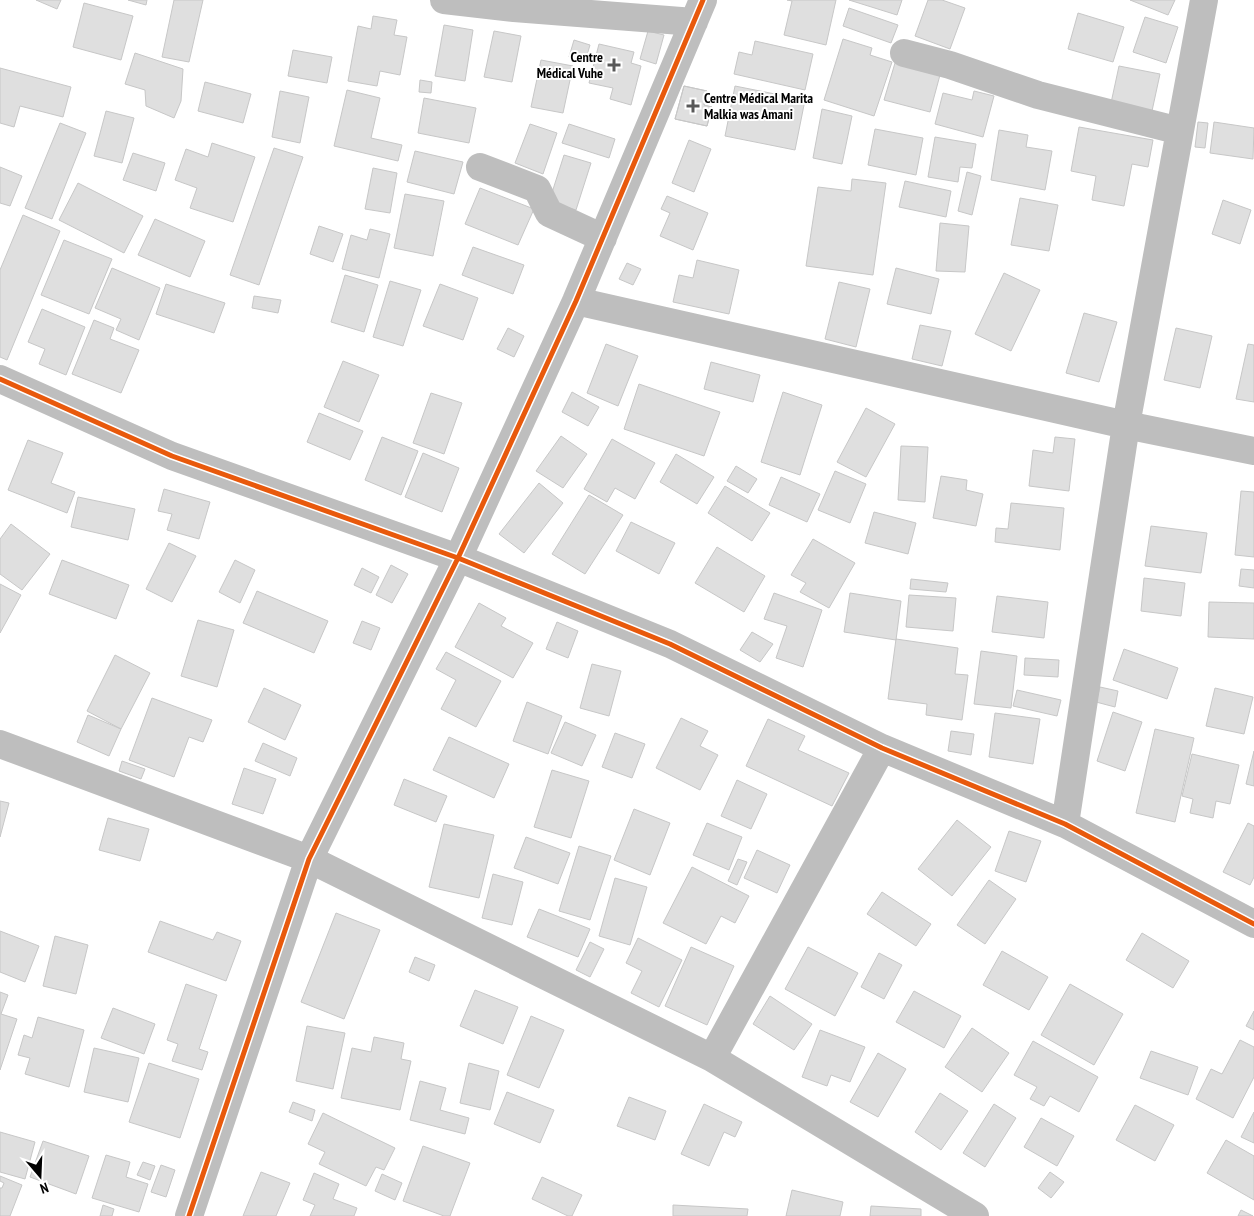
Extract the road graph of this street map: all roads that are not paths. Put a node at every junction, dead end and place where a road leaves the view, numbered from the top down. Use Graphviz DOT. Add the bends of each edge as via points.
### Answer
graph roads {
  1 [pos="444,0"];
  2 [pos="1204,0"];
  3 [pos="699,11"];
  4 [pos="904,53"];
  5 [pos="1180,131"];
  6 [pos="480,167"];
  7 [pos="603,238"];
  8 [pos="576,301"];
  9 [pos="0,379"];
  10 [pos="1126,425"];
  11 [pos="1254,451"];
  12 [pos="458,558"];
  13 [pos="0,744"];
  14 [pos="882,748"];
  15 [pos="1065,824"];
  16 [pos="309,859"];
  17 [pos="1254,924"];
  18 [pos="712,1058"];
  19 [pos="189,1216"];
  20 [pos="975,1216"];
  1 -- 3 [label="street" via="514,8"];
  2 -- 5 [label="street"];
  3 -- 7 [label="street"];
  4 -- 5 [label="street" via="1038,95"];
  5 -- 10 [label="street"];
  6 -- 7 [label="street" via="537,189 548,213"];
  7 -- 8 [label="street"];
  8 -- 10 [label="street"];
  8 -- 12 [label="street"];
  9 -- 12 [label="street" via="172,456"];
  10 -- 11 [label="street"];
  10 -- 15 [label="street"];
  12 -- 14 [label="street" via="670,644"];
  12 -- 16 [label="street"];
  13 -- 16 [label="street"];
  14 -- 15 [label="street"];
  14 -- 18 [label="street"];
  15 -- 17 [label="street"];
  16 -- 18 [label="street"];
  16 -- 19 [label="street"];
  18 -- 20 [label="street"];
}
